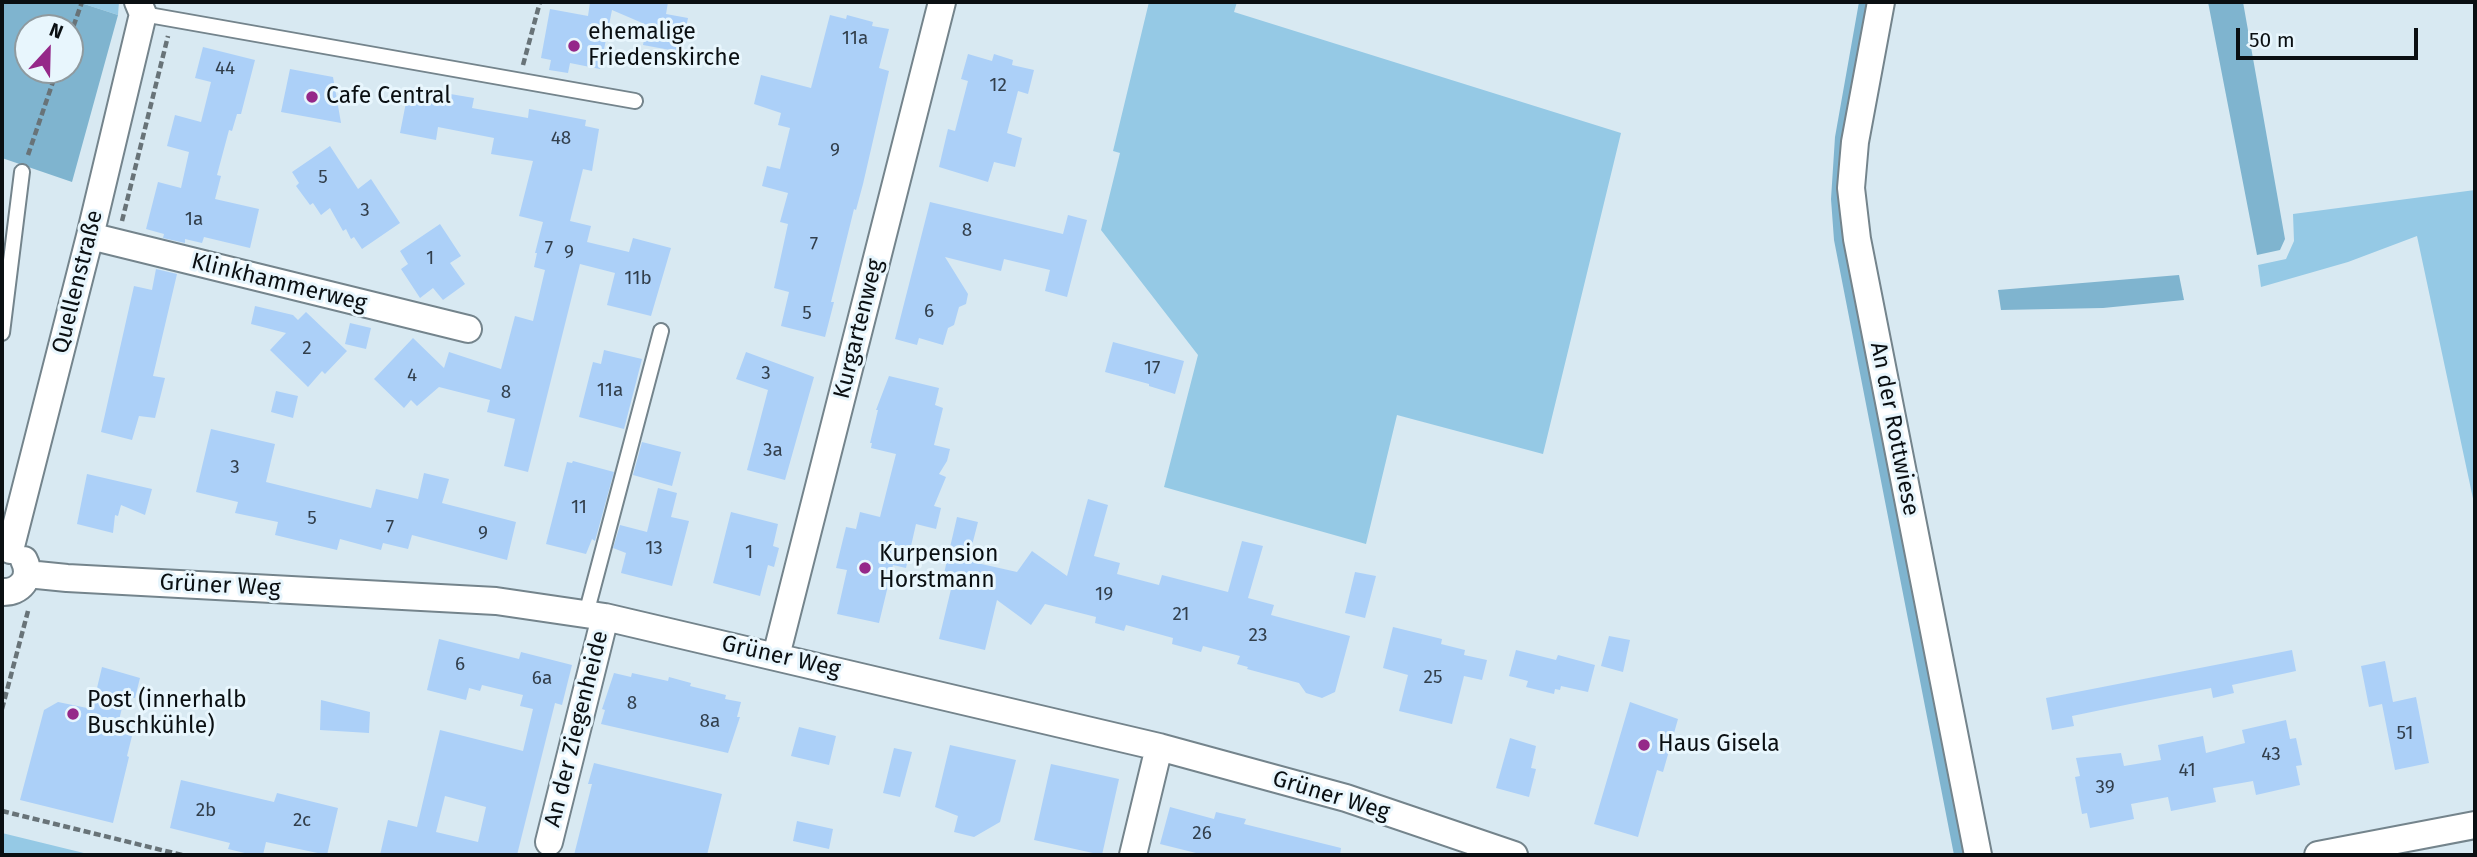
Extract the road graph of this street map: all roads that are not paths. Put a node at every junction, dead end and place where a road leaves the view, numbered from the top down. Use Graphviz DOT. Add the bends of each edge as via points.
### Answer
graph roads {
  1 [pos="942,2"];
  2 [pos="1881,2"];
  3 [pos="140,8"];
  4 [pos="635,100"];
  5 [pos="22,172"];
  6 [pos="90,236"];
  7 [pos="468,329"];
  8 [pos="661,331"];
  9 [pos="2,333"];
  10 [pos="6,550"];
  11 [pos="27,574"];
  12 [pos="2,594"];
  13 [pos="595,616"];
  14 [pos="776,656"];
  15 [pos="1159,747"];
  16 [pos="2475,825"];
  17 [pos="549,842"];
  18 [pos="1133,855"];
  19 [pos="1514,855"];
  20 [pos="1978,855"];
  21 [pos="2318,855"];
  1 -- 14 [label="street, Kurgartenweg"];
  2 -- 20 [label="street, An der Rottwiese" via="1854,142 1851,188 1857,239"];
  3 -- 4 [label="lane, Quellenstraße" via="173,18"];
  3 -- 6 [label="street, Quellenstraße"];
  5 -- 9 [label="lane"];
  6 -- 7 [label="street, Klinkhammerweg"];
  6 -- 10 [label="street, Quellenstraße"];
  8 -- 13 [label="lane"];
  10 -- 11 [label="street, Quellenstraße" via="23,559"];
  11 -- 12 [label="street" via="22,586"];
  11 -- 13 [label="street, Grüner Weg" via="496,601"];
  13 -- 14 [label="street, Grüner Weg"];
  13 -- 17 [label="street, An der Ziegenheide"];
  14 -- 15 [label="street, Grüner Weg"];
  15 -- 18 [label="street"];
  15 -- 19 [label="street, Grüner Weg" via="1346,798"];
  16 -- 21 [label="street"];
}
